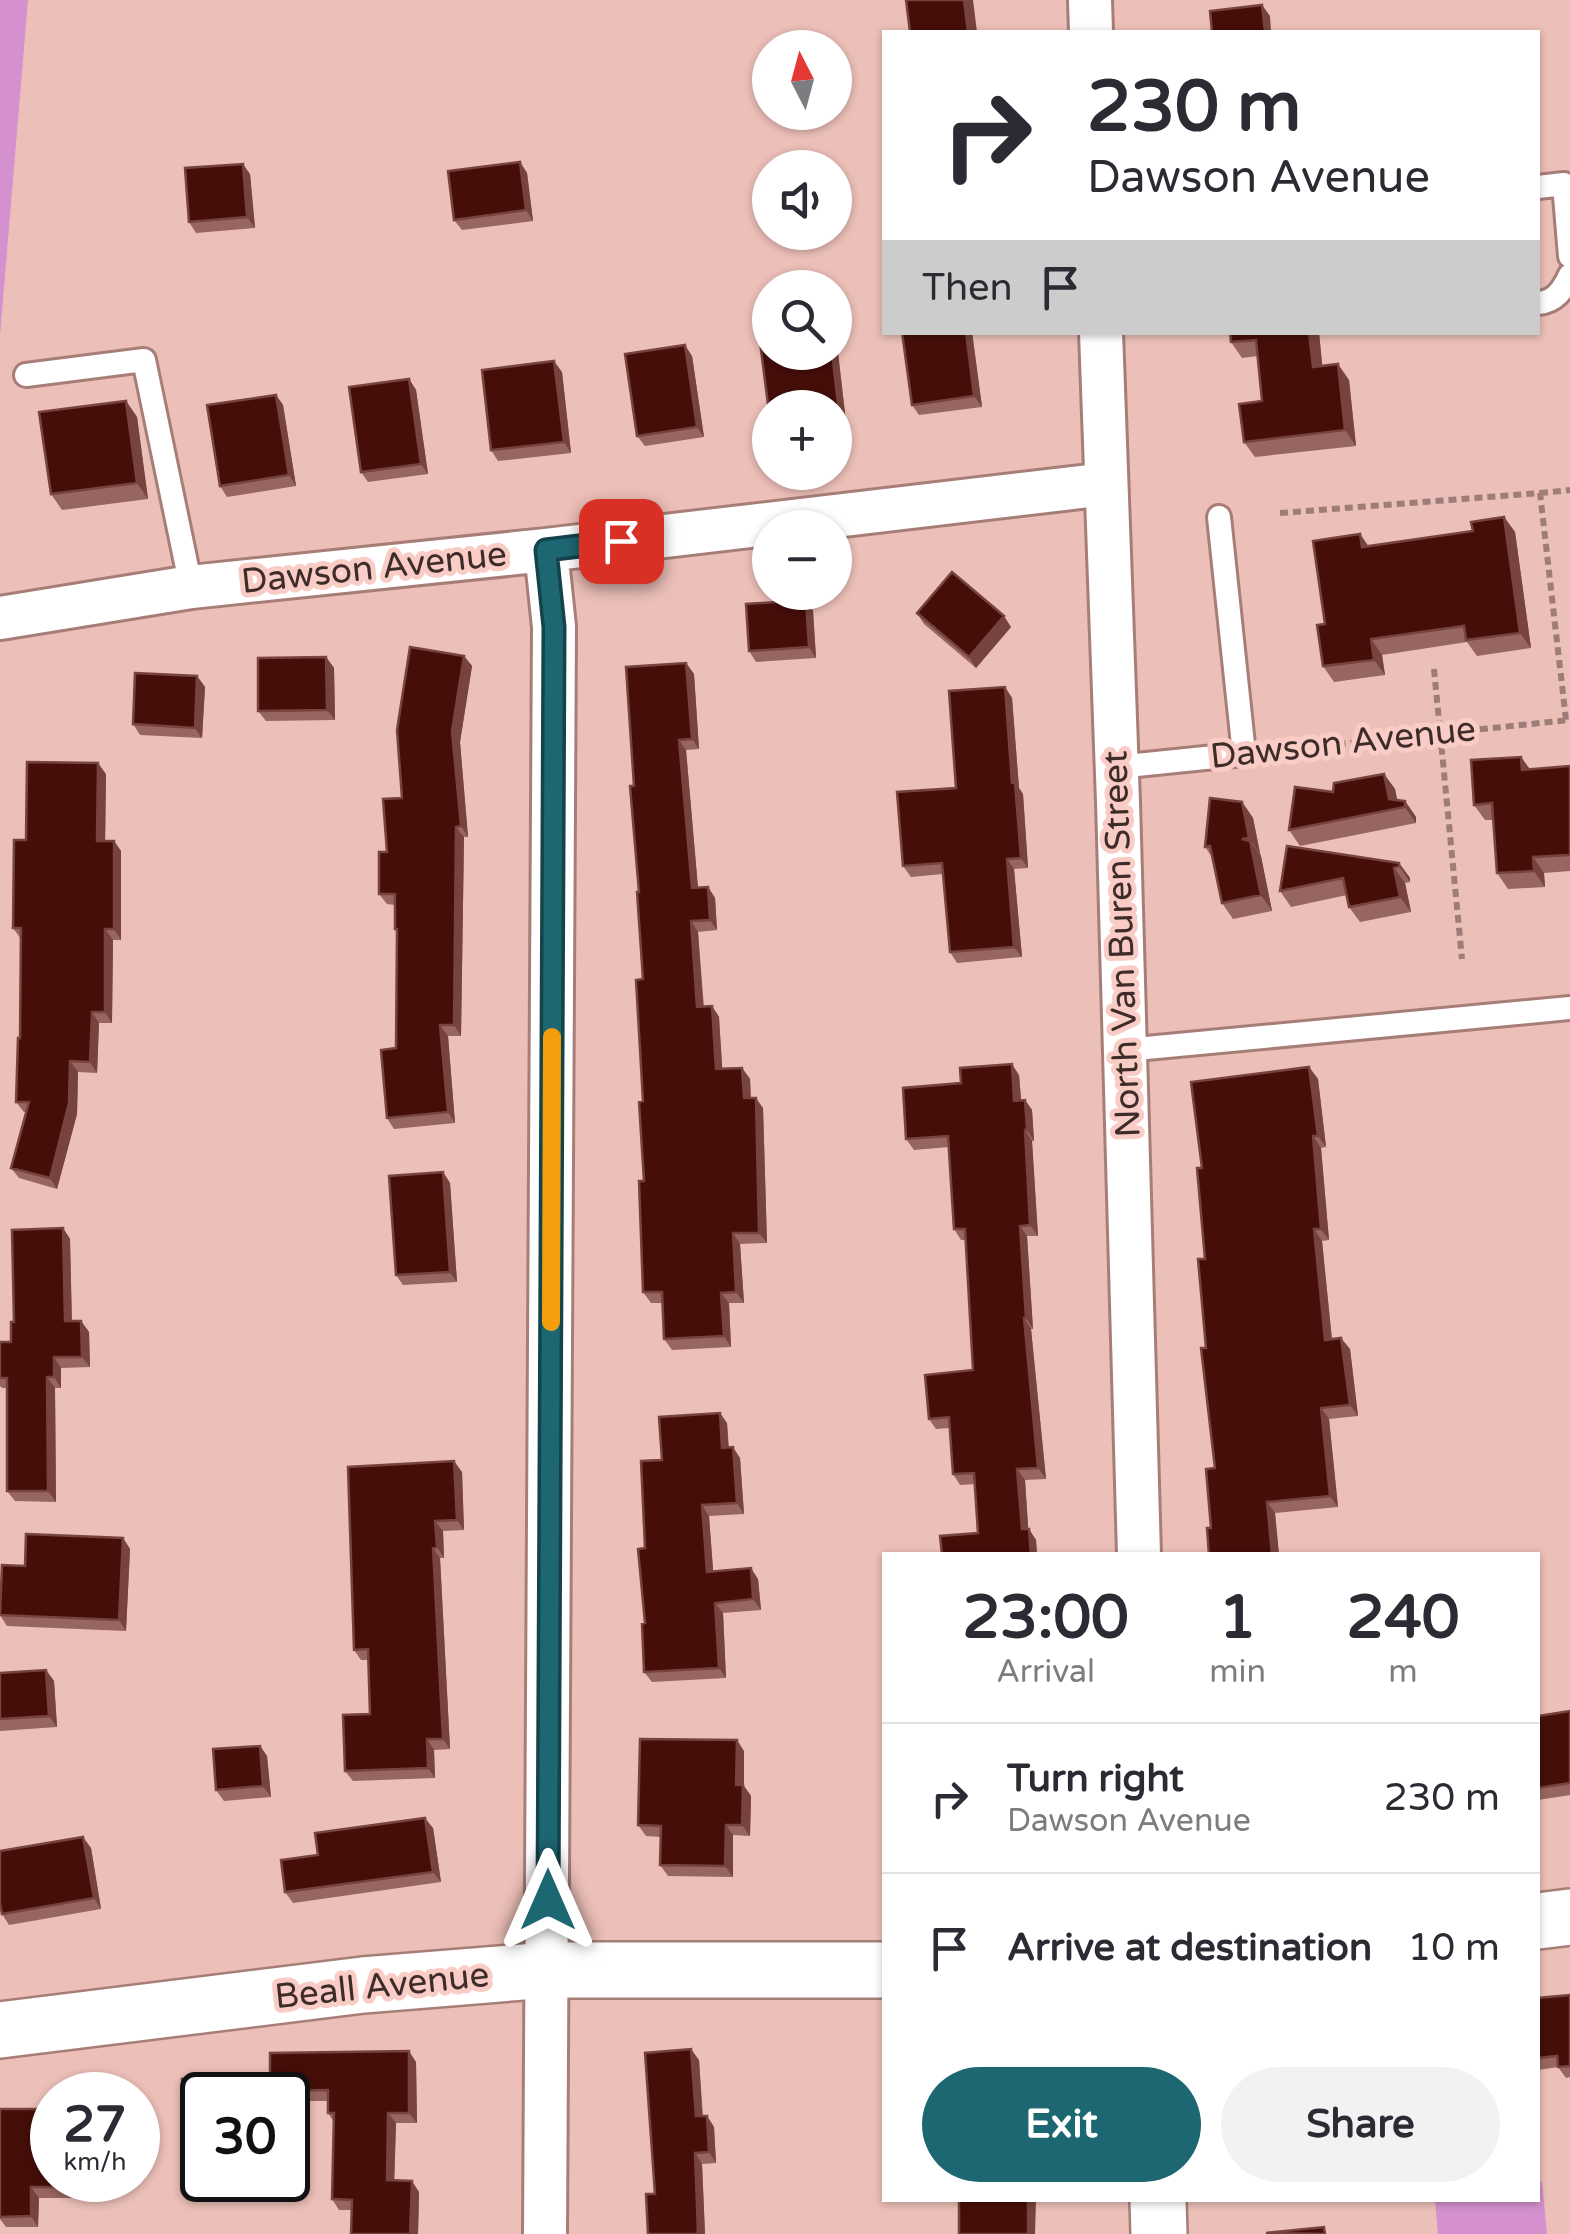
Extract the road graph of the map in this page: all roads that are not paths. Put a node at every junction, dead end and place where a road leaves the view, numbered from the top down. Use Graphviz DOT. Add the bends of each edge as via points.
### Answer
graph roads {
  1 [pos="1090,0"];
  2 [pos="1092,30"];
  3 [pos="1540,187"];
  4 [pos="1570,256"];
  5 [pos="1570,274"];
  6 [pos="1540,303"];
  7 [pos="1101,335"];
  8 [pos="26,375"];
  9 [pos="1106,484"];
  10 [pos="1219,517"];
  11 [pos="546,550"];
  12 [pos="191,587"];
  13 [pos="0,618"];
  14 [pos="1117,767"];
  15 [pos="1570,1008"];
  16 [pos="1125,1050"];
  17 [pos="1138,1552"];
  18 [pos="1570,1917"];
  19 [pos="1540,1921"];
  20 [pos="548,1970"];
  21 [pos="882,1970"];
  22 [pos="0,2030"];
  23 [pos="1158,2202"];
  24 [pos="546,2234"];
  25 [pos="1159,2234"];
  1 -- 2 [label="street"];
  3 -- 4 [label="lane" via="1564,184"];
  5 -- 6 [label="lane" via="1563,290"];
  7 -- 9 [label="street, North Van Buren Street"];
  8 -- 12 [label="lane" via="144,360"];
  9 -- 11 [label="street, Dawson Avenue"];
  9 -- 14 [label="street, North Van Buren Street"];
  10 -- 14 [label="lane, Dawson Avenue" via="1244,754"];
  11 -- 12 [label="street, Dawson Avenue"];
  11 -- 20 [label="street" via="554,627"];
  12 -- 13 [label="street, Dawson Avenue"];
  14 -- 16 [label="street, North Van Buren Street"];
  15 -- 16 [label="lane"];
  16 -- 17 [label="street, North Van Buren Street"];
  18 -- 19 [label="street"];
  20 -- 21 [label="street, Beall Avenue"];
  20 -- 22 [label="street, Beall Avenue" via="363,1984"];
  20 -- 24 [label="street"];
  23 -- 25 [label="street"];
}
